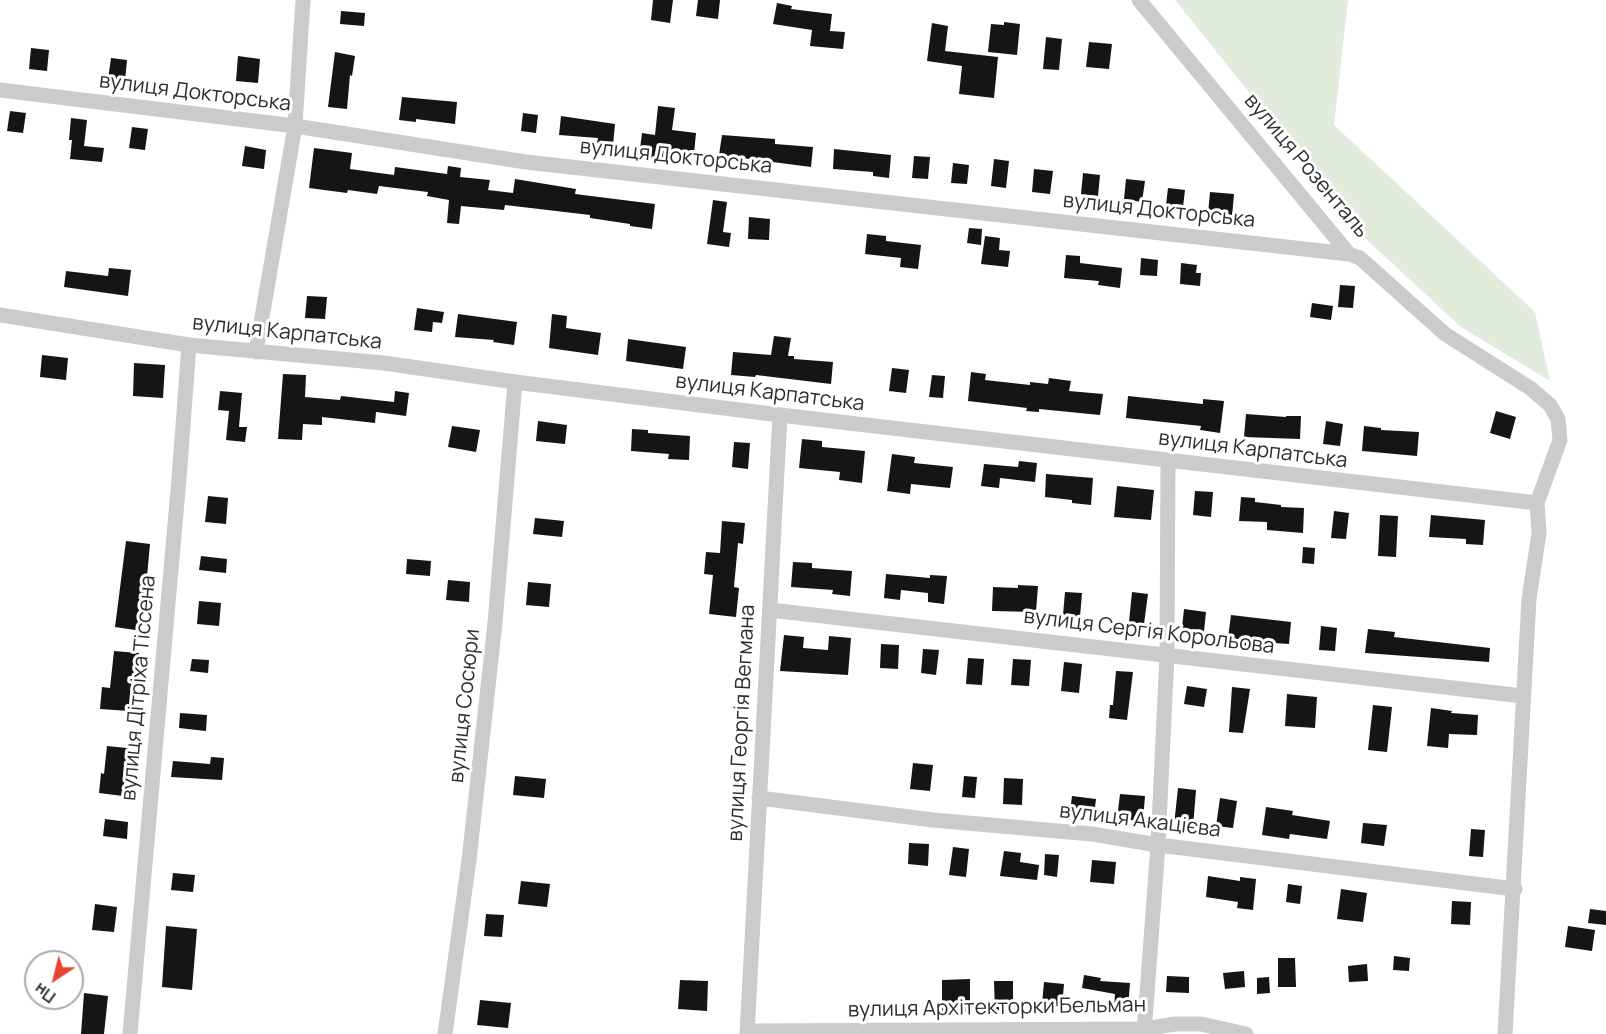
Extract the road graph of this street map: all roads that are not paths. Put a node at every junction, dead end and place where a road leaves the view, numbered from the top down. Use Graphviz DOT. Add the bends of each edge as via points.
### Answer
graph roads {
  1 [pos="303,0"];
  2 [pos="1140,0"];
  3 [pos="0,90"];
  4 [pos="295,126"];
  5 [pos="1349,254"];
  6 [pos="0,315"];
  7 [pos="189,345"];
  8 [pos="256,352"];
  9 [pos="515,382"];
  10 [pos="780,415"];
  11 [pos="1168,461"];
  12 [pos="1537,503"];
  13 [pos="770,610"];
  14 [pos="1167,655"];
  15 [pos="1523,696"];
  16 [pos="759,798"];
  17 [pos="1158,845"];
  18 [pos="1515,889"];
  19 [pos="1144,1032"];
  20 [pos="747,1033"];
  21 [pos="130,1034"];
  22 [pos="445,1034"];
  23 [pos="1246,1034"];
  24 [pos="1505,1034"];
  1 -- 4 [label="street"];
  2 -- 5 [label="street, вулиця Розенталь"];
  3 -- 4 [label="street, вулиця Докторська"];
  4 -- 5 [label="street, вулиця Докторська" via="526,162"];
  4 -- 8 [label="street"];
  5 -- 12 [label="street, вулиця Розенталь" via="1360,258 1445,334 1551,405 1558,419 1560,440"];
  6 -- 7 [label="street, вулиця Карпатська"];
  7 -- 8 [label="street, вулиця Карпатська"];
  7 -- 21 [label="street, вулиця Дітріха Тіссена"];
  8 -- 9 [label="street, вулиця Карпатська" via="384,363"];
  9 -- 10 [label="street, вулиця Карпатська"];
  9 -- 22 [label="street, вулиця Сосюри" via="494,635"];
  10 -- 11 [label="street, вулиця Карпатська"];
  10 -- 13 [label="street, вулиця Георгія Вегмана"];
  11 -- 12 [label="street, вулиця Карпатська"];
  11 -- 14 [label="street"];
  12 -- 15 [label="street" via="1539,533"];
  13 -- 14 [label="street, вулиця Сергія Корольова"];
  13 -- 16 [label="street, вулиця Георгія Вегмана"];
  14 -- 15 [label="street, вулиця Сергія Корольова"];
  14 -- 17 [label="street"];
  15 -- 18 [label="street"];
  16 -- 17 [label="street, вулиця Акацієва" via="933,820 1092,834"];
  16 -- 20 [label="street, вулиця Георгія Вегмана"];
  17 -- 18 [label="street, вулиця Акацієва"];
  17 -- 19 [label="street"];
  18 -- 24 [label="street"];
  19 -- 20 [label="street, вулиця Архітекторки Бельман"];
  19 -- 23 [label="street, вулиця Архітекторки Бельман" via="1175,1023"];
}
